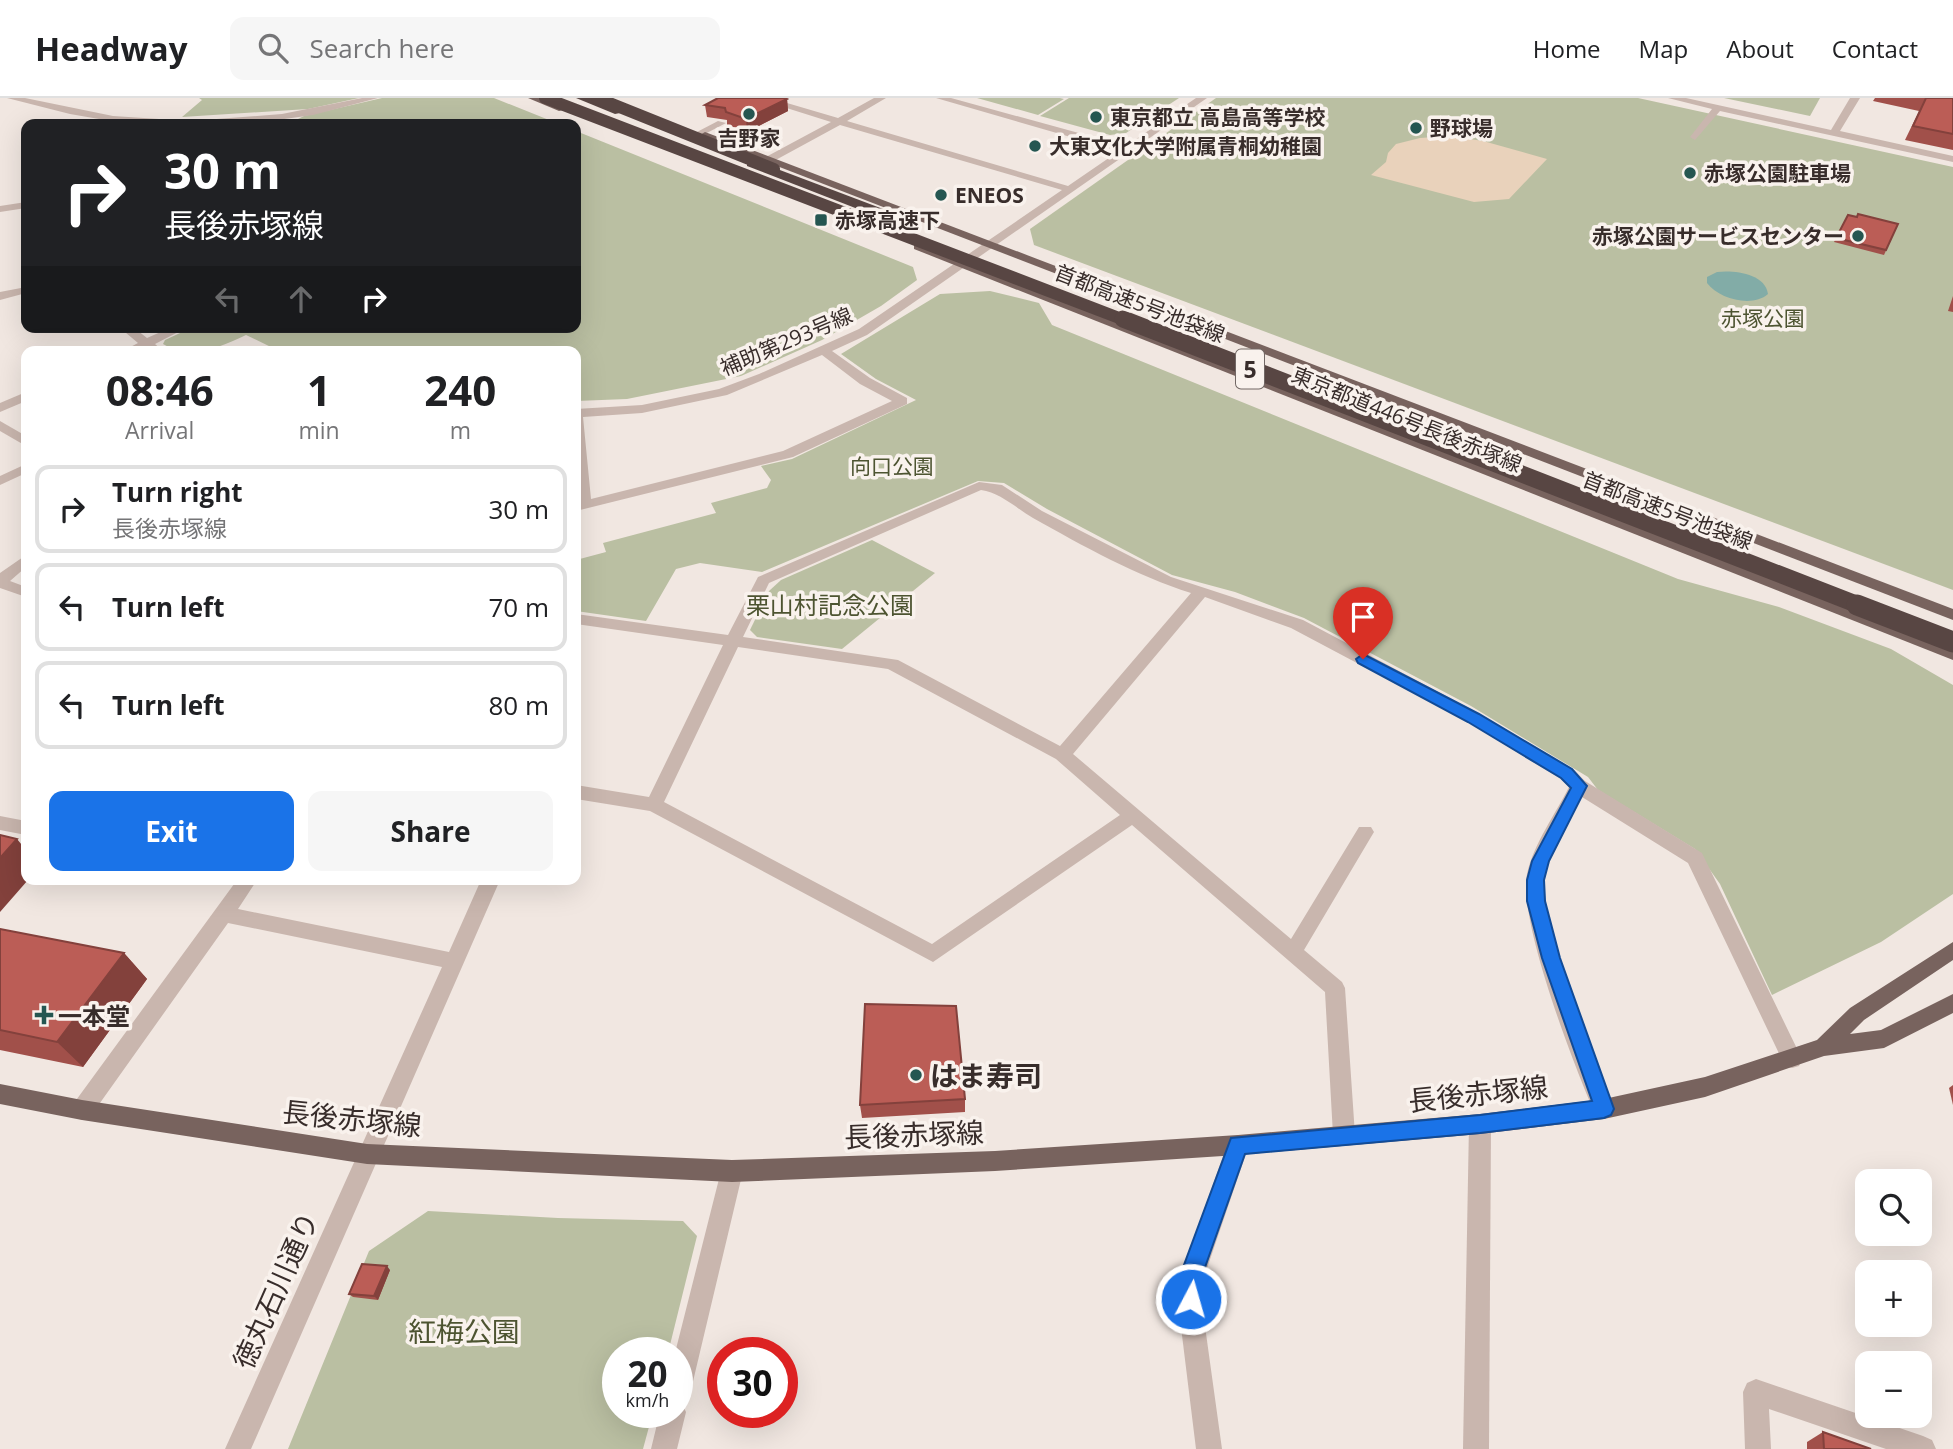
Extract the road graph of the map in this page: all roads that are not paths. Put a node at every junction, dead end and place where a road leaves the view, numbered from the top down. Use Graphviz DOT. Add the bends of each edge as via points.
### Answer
graph roads {
  1 [pos="373,98"];
  2 [pos="533,98"];
  3 [pos="545,98"];
  4 [pos="560,98"];
  5 [pos="582,98"];
  6 [pos="597,98"];
  7 [pos="611,98"];
  8 [pos="760,98"];
  9 [pos="881,98"];
  10 [pos="941,98"];
  11 [pos="1202,98"];
  12 [pos="1673,98"];
  13 [pos="1856,98"];
  14 [pos="26,99"];
  15 [pos="12,102"];
  16 [pos="1718,108"];
  17 [pos="283,117"];
  18 [pos="118,119"];
  19 [pos="258,119"];
  20 [pos="280,119"];
  21 [pos="838,121"];
  22 [pos="721,123"];
  23 [pos="700,133"];
  24 [pos="1834,133"];
  25 [pos="1695,137"];
  26 [pos="1128,150"];
  27 [pos="768,159"];
  28 [pos="1953,159"];
  29 [pos="1069,189"];
  30 [pos="21,206"];
  31 [pos="0,209"];
  32 [pos="880,219"];
  33 [pos="989,246"];
  34 [pos="962,264"];
  35 [pos="21,291"];
  36 [pos="0,296"];
  37 [pos="132,333"];
  38 [pos="169,333"];
  39 [pos="145,344"];
  40 [pos="140,346"];
  41 [pos="148,346"];
  42 [pos="824,351"];
  43 [pos="21,398"];
  44 [pos="0,408"];
  45 [pos="581,414"];
  46 [pos="0,425"];
  47 [pos="21,439"];
  48 [pos="21,470"];
  49 [pos="0,481"];
  50 [pos="581,506"];
  51 [pos="21,564"];
  52 [pos="0,582"];
  53 [pos="21,590"];
  54 [pos="1201,591"];
  55 [pos="1953,615"];
  56 [pos="581,620"];
  57 [pos="1953,630"];
  58 [pos="733,641"];
  59 [pos="1953,642"];
  60 [pos="1953,655"];
  61 [pos="1062,755"];
  62 [pos="1579,786"];
  63 [pos="581,793"];
  64 [pos="654,805"];
  65 [pos="1131,816"];
  66 [pos="0,823"];
  67 [pos="21,825"];
  68 [pos="1365,832"];
  69 [pos="244,885"];
  70 [pos="489,885"];
  71 [pos="224,914"];
  72 [pos="1953,950"];
  73 [pos="1293,952"];
  74 [pos="455,961"];
  75 [pos="1953,1003"];
  76 [pos="1824,1047"];
  77 [pos="1792,1059"];
  78 [pos="0,1094"];
  79 [pos="1604,1109"];
  80 [pos="82,1110"];
  81 [pos="1480,1124"];
  82 [pos="1343,1135"];
  83 [pos="1238,1145"];
  84 [pos="367,1154"];
  85 [pos="732,1171"];
  86 [pos="691,1337"];
  87 [pos="669,1428"];
  88 [pos="238,1449"];
  89 [pos="664,1449"];
  90 [pos="1209,1449"];
  91 [pos="1476,1449"];
  92 [pos="1758,1449"];
  93 [pos="1923,1449"];
  1 -- 17 [label="street"];
  2 -- 34 [label="main road, 東京都道446号長後赤塚線"];
  3 -- 32 [label="highway, 首都高速5号池袋線 / 5, bridge"];
  4 -- 32 [label="highway, bridge"];
  5 -- 32 [label="highway, bridge"];
  6 -- 32 [label="highway, 首都高速5号池袋線 / 5, bridge"];
  7 -- 23 [label="main road, 東京都道446号長後赤塚線"];
  8 -- 21 [label="street"];
  9 -- 21 [label="street"];
  10 -- 26 [label="street"];
  11 -- 26 [label="street, 補助第293号線"];
  12 -- 16 [label="street"];
  13 -- 24 [label="street"];
  14 -- 15 [label="street"];
  14 -- 18 [label="street"];
  16 -- 24 [label="street"];
  16 -- 25 [label="street"];
  17 -- 19 [label="street"];
  17 -- 20 [label="street"];
  21 -- 27 [label="street"];
  21 -- 29 [label="street"];
  22 -- 23 [label="street"];
  23 -- 27 [label="main road, 東京都道446号長後赤塚線"];
  24 -- 28 [label="street"];
  26 -- 29 [label="street, 補助第293号線"];
  27 -- 33 [label="main road, 東京都道446号長後赤塚線"];
  29 -- 33 [label="street, 補助第293号線"];
  30 -- 31 [label="street"];
  32 -- 57 [label="highway, 首都高速5号池袋線 / 5"];
  32 -- 59 [label="highway, 首都高速5号池袋線 / 5, bridge"];
  33 -- 34 [label="street, 補助第293号線"];
  33 -- 55 [label="main road, 東京都道446号長後赤塚線"];
  34 -- 42 [label="street, 補助第293号線" via="882,320"];
  34 -- 60 [label="main road, 東京都道446号長後赤塚線"];
  35 -- 36 [label="street"];
  37 -- 39 [label="street"];
  38 -- 39 [label="street"];
  39 -- 40 [label="street"];
  39 -- 41 [label="street"];
  42 -- 45 [label="street, 補助第293号線" via="695,400"];
  42 -- 50 [label="street" via="902,401 788,454"];
  43 -- 44 [label="street"];
  46 -- 47 [label="street"];
  48 -- 49 [label="street"];
  51 -- 52 [label="street"];
  52 -- 53 [label="street"];
  54 -- 58 [label="street" via="1166,580 1037,514 997,488 979,486 763,580"];
  54 -- 61 [label="street"];
  54 -- 62 [label="street" via="1297,624 1474,718 1567,774"];
  56 -- 58 [label="street"];
  58 -- 61 [label="street" via="892,664"];
  58 -- 64 [label="street"];
  61 -- 65 [label="street"];
  62 -- 77 [label="street" via="1695,858"];
  62 -- 79 [label="street" via="1540,861 1536,901"];
  63 -- 64 [label="street"];
  64 -- 65 [label="street" via="933,954"];
  65 -- 73 [label="street"];
  66 -- 67 [label="street"];
  68 -- 73 [label="street"];
  69 -- 71 [label="street"];
  70 -- 74 [label="street, 徳丸石川通り"];
  71 -- 74 [label="street"];
  71 -- 80 [label="street"];
  72 -- 76 [label="main road, 長後赤塚線" via="1857,1014"];
  73 -- 82 [label="street" via="1335,988"];
  74 -- 84 [label="street, 徳丸石川通り"];
  75 -- 76 [label="main road, 長後赤塚線" via="1885,1039"];
  76 -- 77 [label="main road, 長後赤塚線"];
  77 -- 79 [label="main road, 長後赤塚線" via="1705,1087"];
  78 -- 80 [label="main road, 長後赤塚線"];
  79 -- 81 [label="main road, 長後赤塚線"];
  80 -- 84 [label="main road, 長後赤塚線"];
  81 -- 82 [label="main road, 長後赤塚線"];
  81 -- 91 [label="street"];
  82 -- 83 [label="main road, 長後赤塚線"];
  83 -- 85 [label="main road, 長後赤塚線" via="995,1161"];
  83 -- 90 [label="street" via="1191,1280"];
  84 -- 85 [label="main road, 長後赤塚線"];
  84 -- 88 [label="street, 徳丸石川通り"];
  85 -- 86 [label="street"];
  87 -- 89 [label="street"];
  92 -- 93 [label="street" via="1756,1392"];
}
